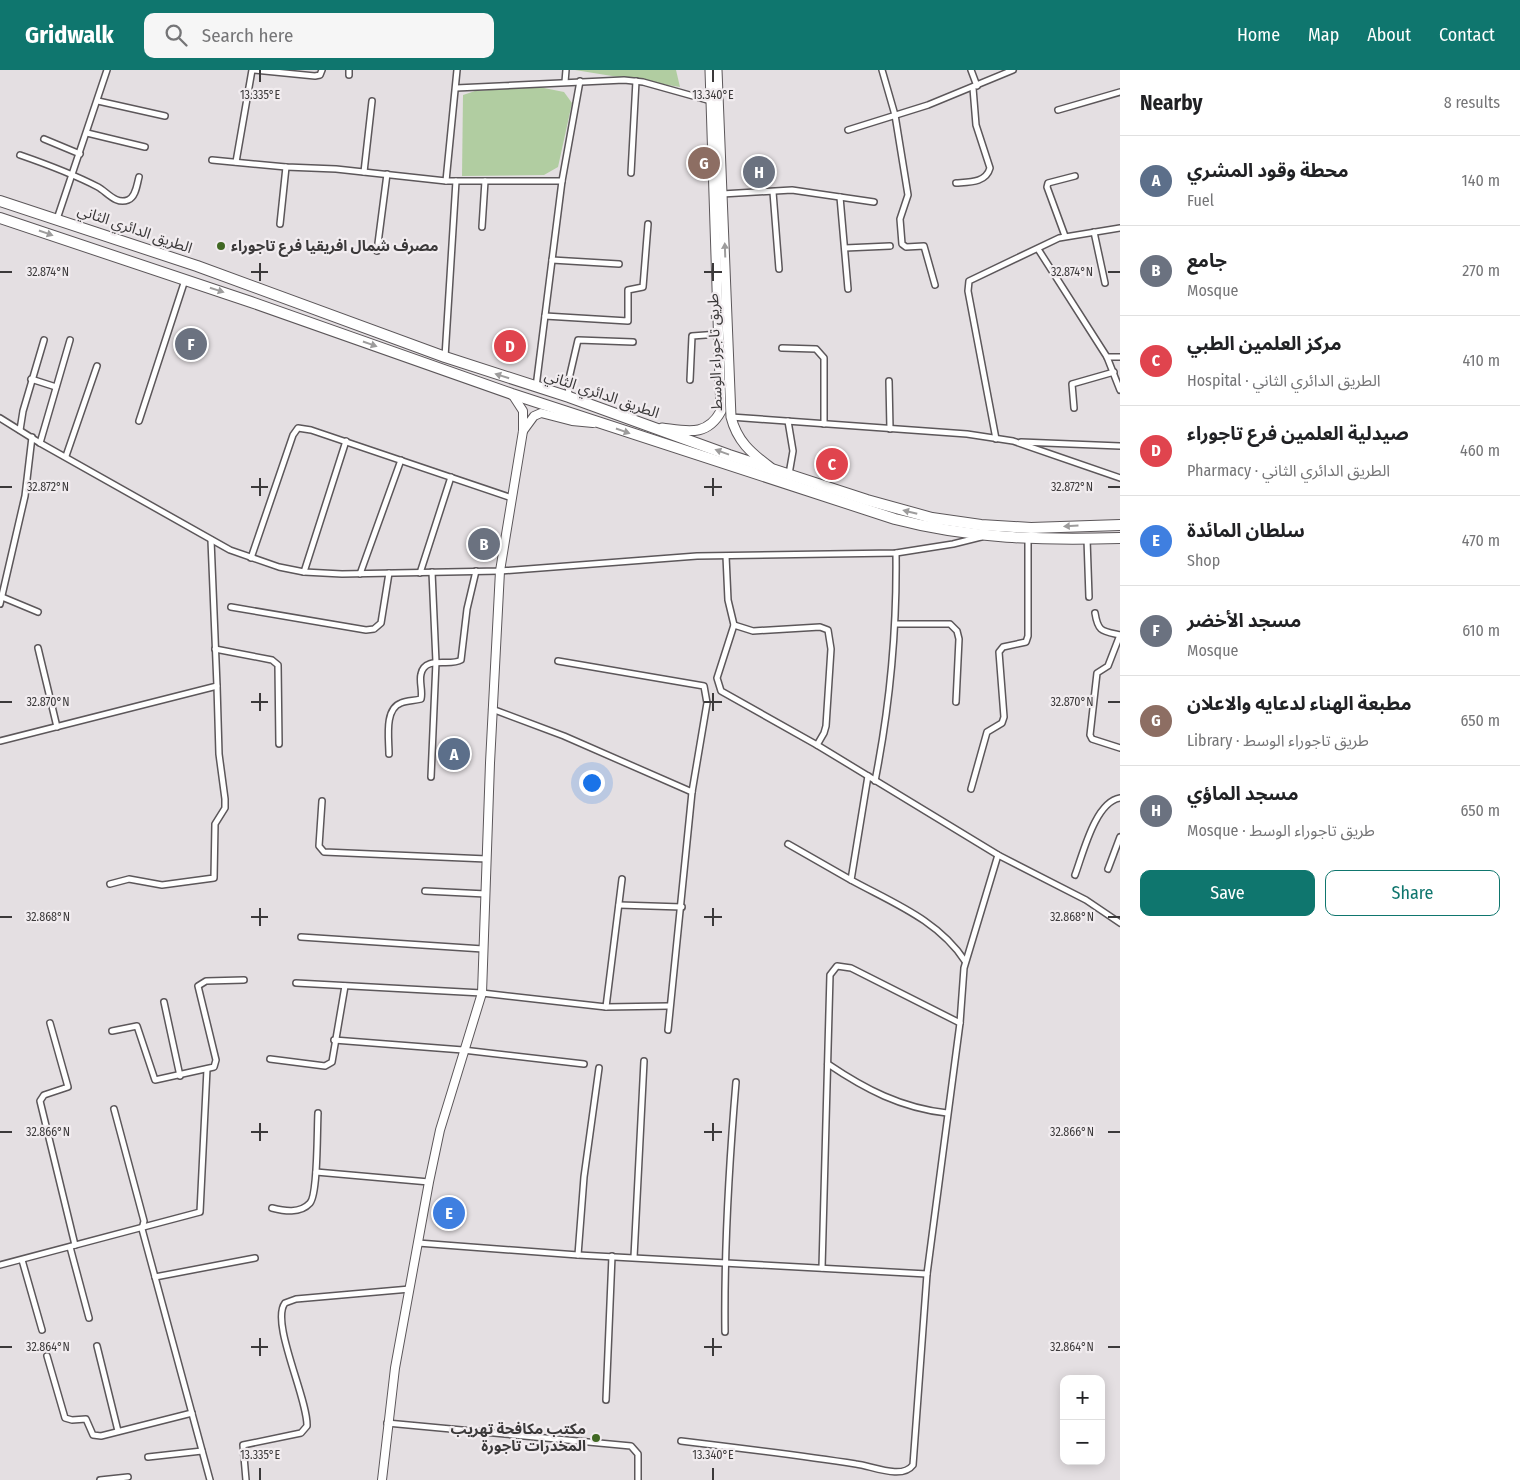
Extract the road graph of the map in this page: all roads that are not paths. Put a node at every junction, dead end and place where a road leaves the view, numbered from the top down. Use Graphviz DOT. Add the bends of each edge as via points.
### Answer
graph roads {
  1 [pos="108,70"];
  2 [pos="253,70"];
  3 [pos="322,70"];
  4 [pos="457,70"];
  5 [pos="566,70"];
  6 [pos="710,70"];
  7 [pos="717,70"];
  8 [pos="882,70"];
  9 [pos="971,70"];
  10 [pos="1013,70"];
  11 [pos="580,81"];
  12 [pos="636,81"];
  13 [pos="565,82"];
  14 [pos="975,87"];
  15 [pos="456,88"];
  16 [pos="1120,92"];
  17 [pos="98,101"];
  18 [pos="372,101"];
  19 [pos="711,101"];
  20 [pos="1058,110"];
  21 [pos="165,116"];
  22 [pos="895,116"];
  23 [pos="848,130"];
  24 [pos="716,132"];
  25 [pos="87,133"];
  26 [pos="44,139"];
  27 [pos="145,147"];
  28 [pos="80,154"];
  29 [pos="20,155"];
  30 [pos="212,160"];
  31 [pos="236,162"];
  32 [pos="286,168"];
  33 [pos="364,172"];
  34 [pos="631,173"];
  35 [pos="387,174"];
  36 [pos="73,176"];
  37 [pos="1075,176"];
  38 [pos="139,177"];
  39 [pos="446,181"];
  40 [pos="456,181"];
  41 [pos="485,181"];
  42 [pos="562,181"];
  43 [pos="956,183"];
  44 [pos="773,192"];
  45 [pos="722,194"];
  46 [pos="840,197"];
  47 [pos="0,201"];
  48 [pos="874,202"];
  49 [pos="0,218"];
  50 [pos="57,219"];
  51 [pos="280,224"];
  52 [pos="648,224"];
  53 [pos="482,226"];
  54 [pos="1120,228"];
  55 [pos="1094,232"];
  56 [pos="1065,236"];
  57 [pos="890,246"];
  58 [pos="845,248"];
  59 [pos="1038,249"];
  60 [pos="377,251"];
  61 [pos="552,260"];
  62 [pos="620,264"];
  63 [pos="779,268"];
  64 [pos="185,280"];
  65 [pos="243,282"];
  66 [pos="1105,283"];
  67 [pos="934,285"];
  68 [pos="848,289"];
  69 [pos="235,296"];
  70 [pos="277,296"];
  71 [pos="272,310"];
  72 [pos="545,316"];
  73 [pos="719,334"];
  74 [pos="44,340"];
  75 [pos="70,340"];
  76 [pos="633,342"];
  77 [pos="782,348"];
  78 [pos="445,357"];
  79 [pos="1107,357"];
  80 [pos="1120,357"];
  81 [pos="96,366"];
  82 [pos="1114,372"];
  83 [pos="31,379"];
  84 [pos="690,380"];
  85 [pos="889,381"];
  86 [pos="56,387"];
  87 [pos="536,387"];
  88 [pos="1120,390"];
  89 [pos="512,394"];
  90 [pos="569,397"];
  91 [pos="1074,408"];
  92 [pos="731,417"];
  93 [pos="0,418"];
  94 [pos="138,421"];
  95 [pos="788,421"];
  96 [pos="602,424"];
  97 [pos="824,424"];
  98 [pos="646,426"];
  99 [pos="890,429"];
  100 [pos="20,430"];
  101 [pos="522,432"];
  102 [pos="32,437"];
  103 [pos="996,439"];
  104 [pos="346,442"];
  105 [pos="1013,442"];
  106 [pos="40,443"];
  107 [pos="1120,446"];
  108 [pos="66,456"];
  109 [pos="401,460"];
  110 [pos="771,468"];
  111 [pos="790,474"];
  112 [pos="451,477"];
  113 [pos="1120,478"];
  114 [pos="512,498"];
  115 [pos="1120,525"];
  116 [pos="986,536"];
  117 [pos="1087,538"];
  118 [pos="1120,538"];
  119 [pos="211,540"];
  120 [pos="1028,540"];
  121 [pos="896,553"];
  122 [pos="726,556"];
  123 [pos="251,558"];
  124 [pos="476,571"];
  125 [pos="500,571"];
  126 [pos="304,572"];
  127 [pos="420,572"];
  128 [pos="432,572"];
  129 [pos="389,573"];
  130 [pos="360,574"];
  131 [pos="2,597"];
  132 [pos="1089,597"];
  133 [pos="0,604"];
  134 [pos="231,607"];
  135 [pos="38,612"];
  136 [pos="1095,613"];
  137 [pos="896,624"];
  138 [pos="734,625"];
  139 [pos="1120,635"];
  140 [pos="38,648"];
  141 [pos="216,649"];
  142 [pos="558,661"];
  143 [pos="436,662"];
  144 [pos="217,686"];
  145 [pos="956,702"];
  146 [pos="492,709"];
  147 [pos="57,727"];
  148 [pos="0,741"];
  149 [pos="279,744"];
  150 [pos="817,745"];
  151 [pos="1120,748"];
  152 [pos="389,754"];
  153 [pos="868,776"];
  154 [pos="431,778"];
  155 [pos="875,781"];
  156 [pos="971,789"];
  157 [pos="692,792"];
  158 [pos="1120,798"];
  159 [pos="322,801"];
  160 [pos="1120,838"];
  161 [pos="788,844"];
  162 [pos="998,855"];
  163 [pos="486,859"];
  164 [pos="1108,869"];
  165 [pos="1075,875"];
  166 [pos="622,879"];
  167 [pos="851,880"];
  168 [pos="110,884"];
  169 [pos="425,891"];
  170 [pos="486,894"];
  171 [pos="619,905"];
  172 [pos="682,907"];
  173 [pos="1120,923"];
  174 [pos="301,937"];
  175 [pos="483,949"];
  176 [pos="966,961"];
  177 [pos="244,980"];
  178 [pos="296,983"];
  179 [pos="345,986"];
  180 [pos="482,993"];
  181 [pos="164,1002"];
  182 [pos="669,1006"];
  183 [pos="606,1007"];
  184 [pos="50,1022"];
  185 [pos="960,1023"];
  186 [pos="668,1030"];
  187 [pos="112,1031"];
  188 [pos="334,1040"];
  189 [pos="463,1050"];
  190 [pos="270,1059"];
  191 [pos="644,1061"];
  192 [pos="584,1064"];
  193 [pos="828,1064"];
  194 [pos="599,1068"];
  195 [pos="207,1069"];
  196 [pos="180,1076"];
  197 [pos="736,1082"];
  198 [pos="114,1109"];
  199 [pos="318,1113"];
  200 [pos="947,1114"];
  201 [pos="316,1172"];
  202 [pos="429,1182"];
  203 [pos="272,1208"];
  204 [pos="142,1229"];
  205 [pos="418,1243"];
  206 [pos="72,1246"];
  207 [pos="578,1255"];
  208 [pos="612,1256"];
  209 [pos="634,1257"];
  210 [pos="255,1258"];
  211 [pos="22,1260"];
  212 [pos="724,1263"];
  213 [pos="0,1266"];
  214 [pos="822,1268"];
  215 [pos="927,1274"];
  216 [pos="155,1277"];
  217 [pos="410,1289"];
  218 [pos="90,1318"];
  219 [pos="42,1330"];
  220 [pos="725,1332"];
  221 [pos="96,1346"];
  222 [pos="47,1356"];
  223 [pos="606,1400"];
  224 [pos="192,1413"];
  225 [pos="388,1423"];
  226 [pos="118,1431"];
  227 [pos="681,1441"];
  228 [pos="202,1451"];
  229 [pos="148,1458"];
  230 [pos="128,1477"];
  231 [pos="100,1480"];
  232 [pos="210,1480"];
  233 [pos="246,1480"];
  234 [pos="382,1480"];
  235 [pos="638,1480"];
  1 -- 17 [label="street"];
  2 -- 3 [label="street" via="315,76"];
  2 -- 31 [label="street"];
  4 -- 15 [label="street"];
  5 -- 13 [label="street"];
  6 -- 19 [label="main road, طريق تاجوراء الوسط"];
  7 -- 24 [label="main road, طريق تاجوراء الوسط"];
  8 -- 22 [label="street"];
  9 -- 14 [label="street"];
  10 -- 14 [label="street"];
  11 -- 12 [label="street"];
  11 -- 13 [label="street"];
  11 -- 42 [label="street"];
  12 -- 19 [label="street"];
  12 -- 34 [label="street"];
  13 -- 15 [label="street"];
  14 -- 22 [label="street"];
  14 -- 43 [label="street" via="976,125 990,168 984,178"];
  15 -- 39 [label="street"];
  16 -- 20 [label="street"];
  17 -- 21 [label="street"];
  17 -- 25 [label="street"];
  18 -- 33 [label="street"];
  19 -- 24 [label="main road, طريق تاجوراء الوسط"];
  22 -- 23 [label="street"];
  22 -- 67 [label="street" via="908,195 900,219 902,244 906,248 924,246"];
  24 -- 45 [label="main road, طريق تاجوراء الوسط"];
  24 -- 73 [label="main road, طريق تاجوراء الوسط"];
  25 -- 27 [label="street"];
  25 -- 28 [label="street"];
  26 -- 28 [label="street"];
  28 -- 36 [label="street"];
  29 -- 36 [label="street"];
  30 -- 31 [label="street"];
  31 -- 32 [label="street"];
  32 -- 33 [label="street"];
  32 -- 51 [label="street"];
  33 -- 35 [label="street"];
  35 -- 39 [label="street"];
  35 -- 60 [label="street"];
  36 -- 38 [label="street" via="122,201 134,196"];
  36 -- 50 [label="street"];
  37 -- 56 [label="street" via="1048,183 1047,187"];
  39 -- 40 [label="street"];
  40 -- 41 [label="street"];
  40 -- 78 [label="street"];
  41 -- 42 [label="street"];
  41 -- 53 [label="street"];
  42 -- 61 [label="street"];
  44 -- 45 [label="street"];
  44 -- 46 [label="street" via="810,191"];
  44 -- 63 [label="street"];
  92 -- 45 [label="main road, طريق تاجوراء الوسط, one-way"];
  46 -- 48 [label="street"];
  46 -- 58 [label="street"];
  47 -- 50 [label="highway, الطريق الدائري الثاني"];
  49 -- 64 [label="highway, الطريق الدائري الثاني, one-way"];
  50 -- 65 [label="highway, الطريق الدائري الثاني"];
  52 -- 72 [label="street" via="643,287 630,289 627,293 628,320"];
  54 -- 55 [label="street"];
  55 -- 56 [label="street"];
  55 -- 66 [label="street"];
  56 -- 59 [label="street"];
  57 -- 58 [label="street"];
  58 -- 68 [label="street"];
  59 -- 79 [label="street"];
  59 -- 103 [label="street" via="974,278 968,285"];
  61 -- 62 [label="street"];
  61 -- 72 [label="street"];
  64 -- 69 [label="highway, الطريق الدائري الثاني, one-way"];
  64 -- 94 [label="street"];
  65 -- 69 [label="highway" via="243,290"];
  65 -- 70 [label="highway, الطريق الدائري الثاني"];
  69 -- 71 [label="highway, الطريق الدائري الثاني"];
  70 -- 71 [label="highway" via="272,301"];
  70 -- 78 [label="highway, الطريق الدائري الثاني"];
  71 -- 89 [label="highway, الطريق الدائري الثاني, one-way"];
  72 -- 87 [label="street"];
  73 -- 84 [label="street" via="692,336"];
  73 -- 98 [label="main road, طريق تاجوراء الوسط" via="721,411 717,419 709,427 697,430"];
  74 -- 83 [label="street"];
  75 -- 86 [label="street"];
  76 -- 90 [label="street" via="578,340 568,383"];
  77 -- 97 [label="street" via="816,349 822,354"];
  87 -- 78 [label="highway, الطريق الدائري الثاني, one-way"];
  79 -- 80 [label="street"];
  79 -- 82 [label="street"];
  81 -- 108 [label="street"];
  82 -- 88 [label="street"];
  82 -- 91 [label="street" via="1072,384"];
  83 -- 86 [label="street"];
  83 -- 100 [label="street"];
  85 -- 99 [label="street"];
  86 -- 106 [label="street"];
  87 -- 90 [label="highway, الطريق الدائري الثاني"];
  89 -- 96 [label="highway, الطريق الدائري الثاني"];
  89 -- 101 [label="main road" via="523,410"];
  90 -- 98 [label="highway, الطريق الدائري الثاني"];
  92 -- 95 [label="street"];
  92 -- 110 [label="main road, طريق تاجوراء الوسط" via="746,448"];
  93 -- 100 [label="street"];
  95 -- 97 [label="street"];
  95 -- 111 [label="street" via="793,452"];
  96 -- 101 [label="main road" via="541,413 534,416"];
  96 -- 116 [label="highway, الطريق الدائري الثاني, one-way" via="865,511 931,529"];
  97 -- 99 [label="street"];
  110 -- 98 [label="highway, الطريق الدائري الثاني, one-way"];
  99 -- 103 [label="street"];
  100 -- 102 [label="street"];
  101 -- 114 [label="main road"];
  102 -- 106 [label="street"];
  102 -- 131 [label="street" via="25,496"];
  103 -- 105 [label="street"];
  104 -- 109 [label="street"];
  104 -- 123 [label="street" via="303,427 296,430"];
  104 -- 126 [label="street"];
  105 -- 107 [label="street"];
  105 -- 113 [label="street"];
  106 -- 108 [label="street"];
  108 -- 119 [label="street"];
  109 -- 112 [label="street"];
  109 -- 130 [label="street"];
  110 -- 111 [label="highway, الطريق الدائري الثاني"];
  115 -- 111 [label="highway, الطريق الدائري الثاني, one-way" via="1031,528 932,518"];
  112 -- 114 [label="street"];
  112 -- 127 [label="street"];
  114 -- 125 [label="main road"];
  116 -- 120 [label="highway, الطريق الدائري الثاني"];
  116 -- 121 [label="street"];
  117 -- 118 [label="highway, الطريق الدائري الثاني"];
  117 -- 120 [label="highway, الطريق الدائري الثاني"];
  117 -- 132 [label="street"];
  119 -- 123 [label="street"];
  119 -- 141 [label="street"];
  120 -- 156 [label="street" via="1028,636 1026,642 1003,647 999,652 1004,717 988,732"];
  121 -- 122 [label="street"];
  121 -- 137 [label="street"];
  122 -- 125 [label="street"];
  122 -- 138 [label="street" via="728,600"];
  123 -- 126 [label="street"];
  124 -- 125 [label="street"];
  124 -- 128 [label="street"];
  124 -- 143 [label="street" via="467,609 461,660"];
  125 -- 146 [label="main road"];
  126 -- 130 [label="street"];
  127 -- 128 [label="street"];
  127 -- 129 [label="street"];
  128 -- 143 [label="street"];
  129 -- 130 [label="street"];
  129 -- 134 [label="street" via="381,623 374,629"];
  131 -- 133 [label="street"];
  131 -- 135 [label="street"];
  136 -- 139 [label="street" via="1100,629"];
  137 -- 145 [label="street" via="950,624 957,631"];
  137 -- 155 [label="street"];
  138 -- 150 [label="street" via="717,678 721,691"];
  138 -- 150 [label="street" via="753,631 820,627 828,630 832,649 826,726"];
  139 -- 151 [label="street" via="1108,666 1097,673 1090,735 1092,739"];
  140 -- 147 [label="street"];
  141 -- 144 [label="street"];
  141 -- 149 [label="street" via="272,660 278,665"];
  142 -- 157 [label="street" via="704,686 707,703"];
  143 -- 152 [label="street" via="426,667 421,675 421,699 401,702 392,710"];
  143 -- 154 [label="street"];
  144 -- 147 [label="street"];
  144 -- 168 [label="street" via="225,808 215,824 214,878 162,885 129,878"];
  146 -- 157 [label="street" via="564,736"];
  146 -- 163 [label="main road"];
  147 -- 148 [label="street"];
  150 -- 153 [label="street"];
  153 -- 155 [label="street"];
  153 -- 167 [label="street"];
  155 -- 162 [label="street"];
  157 -- 172 [label="street"];
  158 -- 165 [label="street" via="1109,802 1100,811"];
  159 -- 163 [label="street" via="319,846 324,852"];
  160 -- 164 [label="street"];
  161 -- 167 [label="street"];
  162 -- 173 [label="street" via="1086,900"];
  162 -- 176 [label="street"];
  163 -- 170 [label="main road"];
  166 -- 171 [label="street"];
  167 -- 176 [label="street" via="943,933"];
  169 -- 170 [label="street"];
  170 -- 175 [label="main road"];
  171 -- 172 [label="street"];
  171 -- 183 [label="street"];
  172 -- 182 [label="street"];
  174 -- 175 [label="street"];
  175 -- 180 [label="main road"];
  176 -- 185 [label="street"];
  177 -- 195 [label="street" via="206,980 198,986 217,1063"];
  178 -- 179 [label="street"];
  179 -- 180 [label="street"];
  179 -- 188 [label="street"];
  180 -- 183 [label="street"];
  180 -- 189 [label="main road" via="476,1019"];
  181 -- 196 [label="street"];
  182 -- 183 [label="street"];
  182 -- 186 [label="street"];
  184 -- 206 [label="street" via="68,1086 44,1095 40,1101"];
  185 -- 193 [label="street" via="851,968 837,966 830,975"];
  185 -- 200 [label="street"];
  187 -- 196 [label="street" via="137,1026 155,1080"];
  188 -- 189 [label="street"];
  188 -- 190 [label="street" via="329,1065"];
  189 -- 192 [label="street"];
  189 -- 202 [label="main road"];
  191 -- 209 [label="street"];
  193 -- 200 [label="street" via="890,1100 917,1110"];
  193 -- 214 [label="street"];
  194 -- 207 [label="street" via="584,1177"];
  195 -- 196 [label="street"];
  195 -- 204 [label="street" via="201,1210 198,1214"];
  197 -- 212 [label="street"];
  198 -- 204 [label="street" via="144,1221"];
  199 -- 201 [label="street"];
  200 -- 215 [label="street"];
  201 -- 202 [label="street"];
  201 -- 203 [label="street" via="310,1204 295,1210"];
  202 -- 205 [label="main road"];
  204 -- 206 [label="street"];
  204 -- 216 [label="street"];
  205 -- 207 [label="street"];
  205 -- 217 [label="main road"];
  206 -- 211 [label="street"];
  206 -- 218 [label="street"];
  207 -- 208 [label="street"];
  208 -- 209 [label="street"];
  208 -- 223 [label="street"];
  209 -- 212 [label="street"];
  210 -- 216 [label="street"];
  211 -- 213 [label="street"];
  211 -- 219 [label="street"];
  212 -- 214 [label="street"];
  212 -- 220 [label="street"];
  214 -- 215 [label="street"];
  215 -- 227 [label="street" via="919,1408 910,1470 902,1473"];
  216 -- 224 [label="street"];
  217 -- 225 [label="main road"];
  217 -- 233 [label="street" via="296,1299 285,1303 281,1315 286,1348 301,1391 308,1426 300,1433 243,1445"];
  221 -- 226 [label="street"];
  222 -- 226 [label="street" via="65,1418 86,1419 91,1433 96,1436"];
  224 -- 226 [label="street"];
  224 -- 228 [label="street"];
  225 -- 234 [label="main road"];
  225 -- 235 [label="street" via="630,1446 638,1454"];
  228 -- 229 [label="street"];
  228 -- 232 [label="street"];
  230 -- 231 [label="street"];
}
